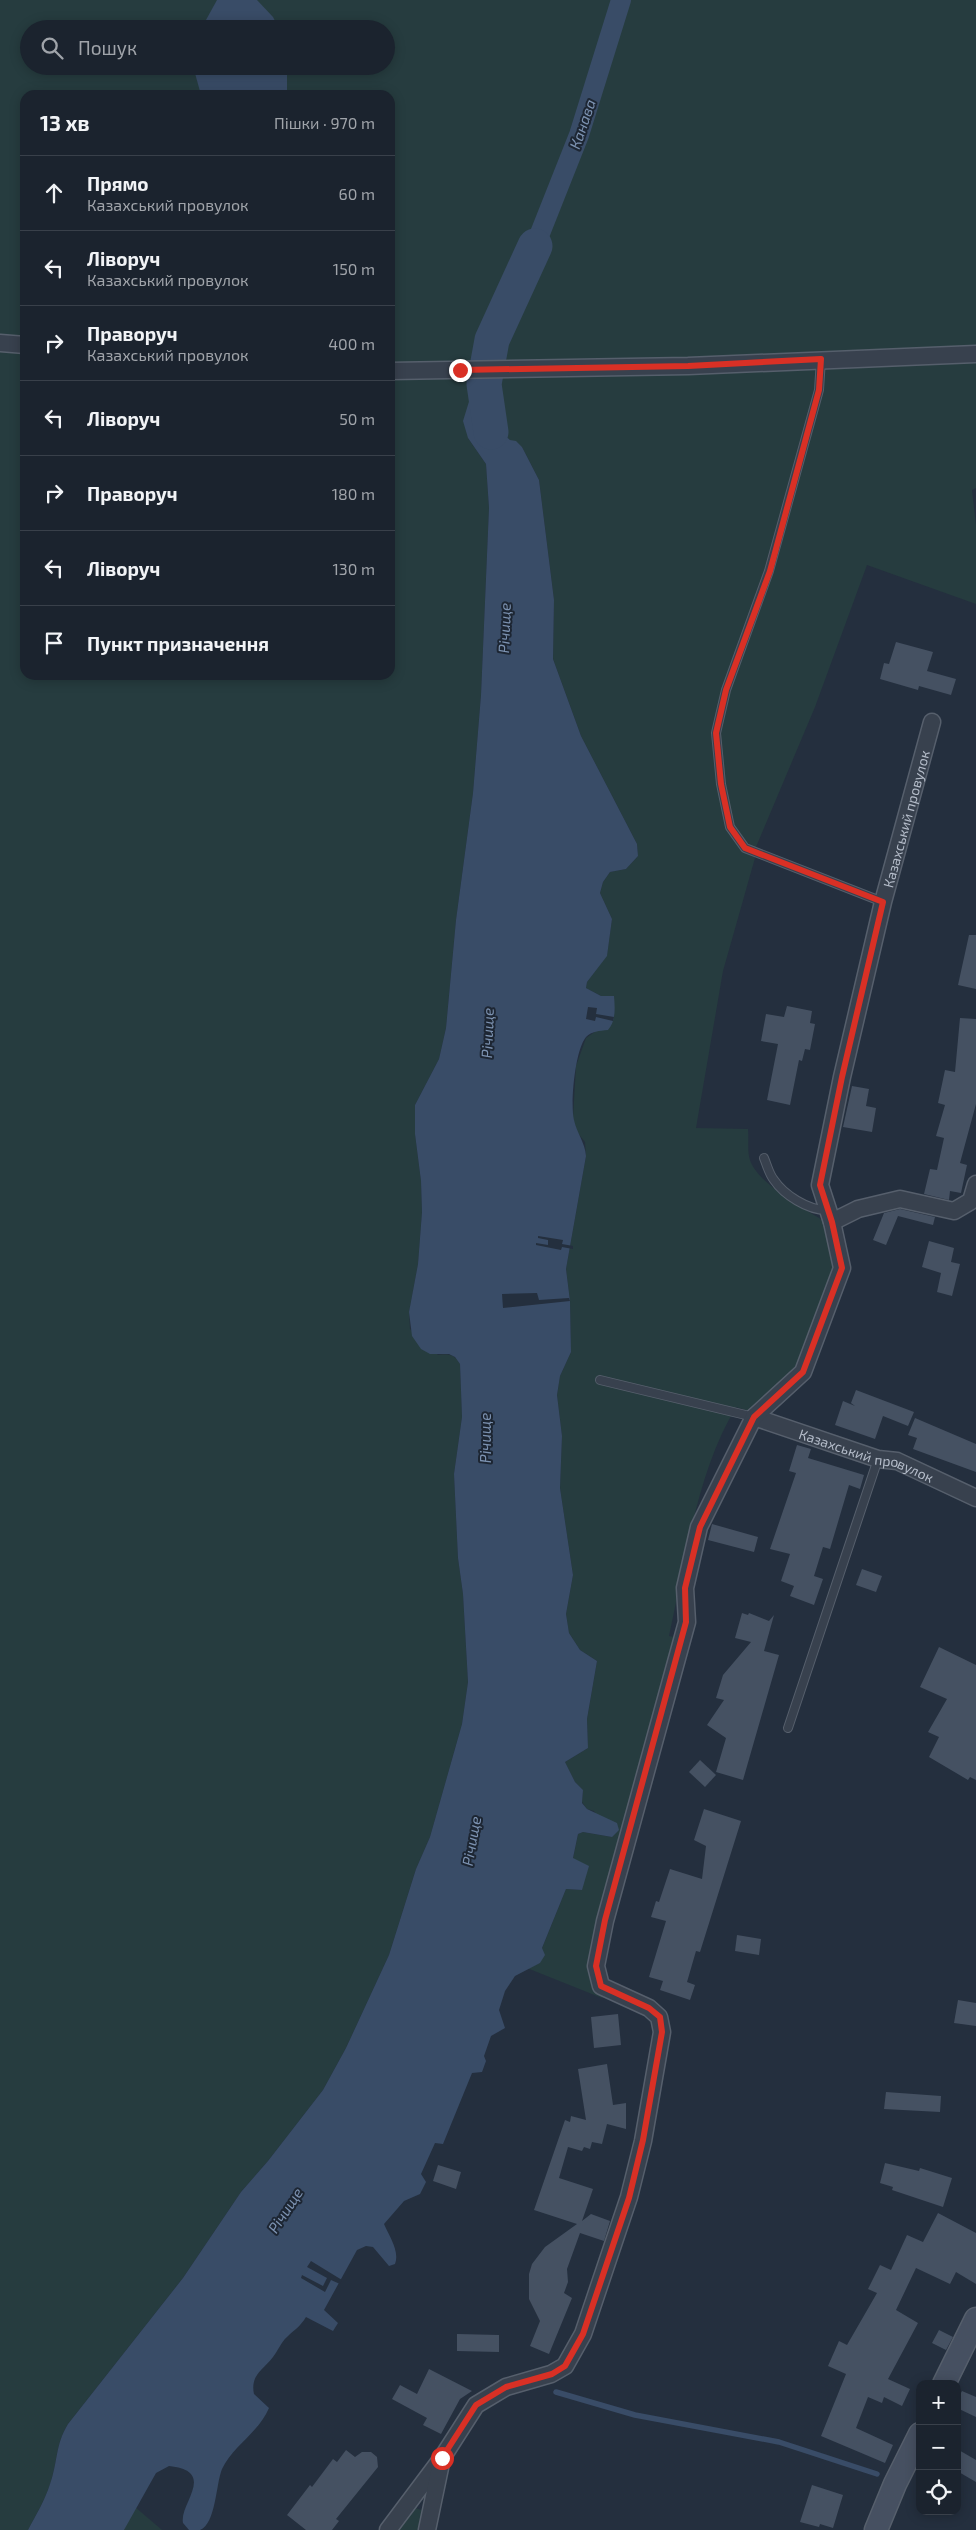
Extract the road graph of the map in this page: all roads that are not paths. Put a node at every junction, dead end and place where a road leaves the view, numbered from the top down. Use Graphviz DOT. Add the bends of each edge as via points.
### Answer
graph roads {
  1 [pos="0,342"];
  2 [pos="20,344"];
  3 [pos="976,354"];
  4 [pos="821,359"];
  5 [pos="395,371"];
  6 [pos="932,722"];
  7 [pos="883,902"];
  8 [pos="764,1158"];
  9 [pos="976,1184"];
  10 [pos="829,1216"];
  11 [pos="600,1380"];
  12 [pos="754,1417"];
  13 [pos="878,1458"];
  14 [pos="976,1498"];
  15 [pos="788,1728"];
  16 [pos="976,2320"];
  17 [pos="946,2380"];
  18 [pos="916,2442"];
  19 [pos="442,2458"];
  20 [pos="388,2530"];
  21 [pos="426,2530"];
  22 [pos="876,2530"];
  1 -- 2 [label="street"];
  3 -- 4 [label="street"];
  4 -- 5 [label="street" via="688,366"];
  4 -- 7 [label="lane" via="819,390 770,571 726,690 716,733 721,784 730,827 745,848"];
  6 -- 7 [label="street, Казахський провулок"];
  7 -- 10 [label="street, Казахський провулок" via="820,1185"];
  8 -- 10 [label="lane" via="774,1180 792,1197"];
  9 -- 10 [label="street" via="971,1201 954,1211 900,1199"];
  10 -- 12 [label="street, Казахський провулок" via="842,1268 803,1372"];
  11 -- 12 [label="lane"];
  12 -- 13 [label="street, Казахський провулок"];
  12 -- 19 [label="street, Казахський провулок" via="700,1527 685,1588 686,1622 617,1872 596,1966 601,1986 649,2008 660,2017 662,2032 629,2198 583,2334 565,2366 552,2374 506,2387 476,2405"];
  13 -- 14 [label="street, Казахський провулок" via="897,1461"];
  13 -- 15 [label="lane"];
  16 -- 17 [label="street"];
  18 -- 22 [label="street"];
  19 -- 20 [label="street, Казахський провулок"];
  19 -- 21 [label="street, Казахський провулок"];
}
